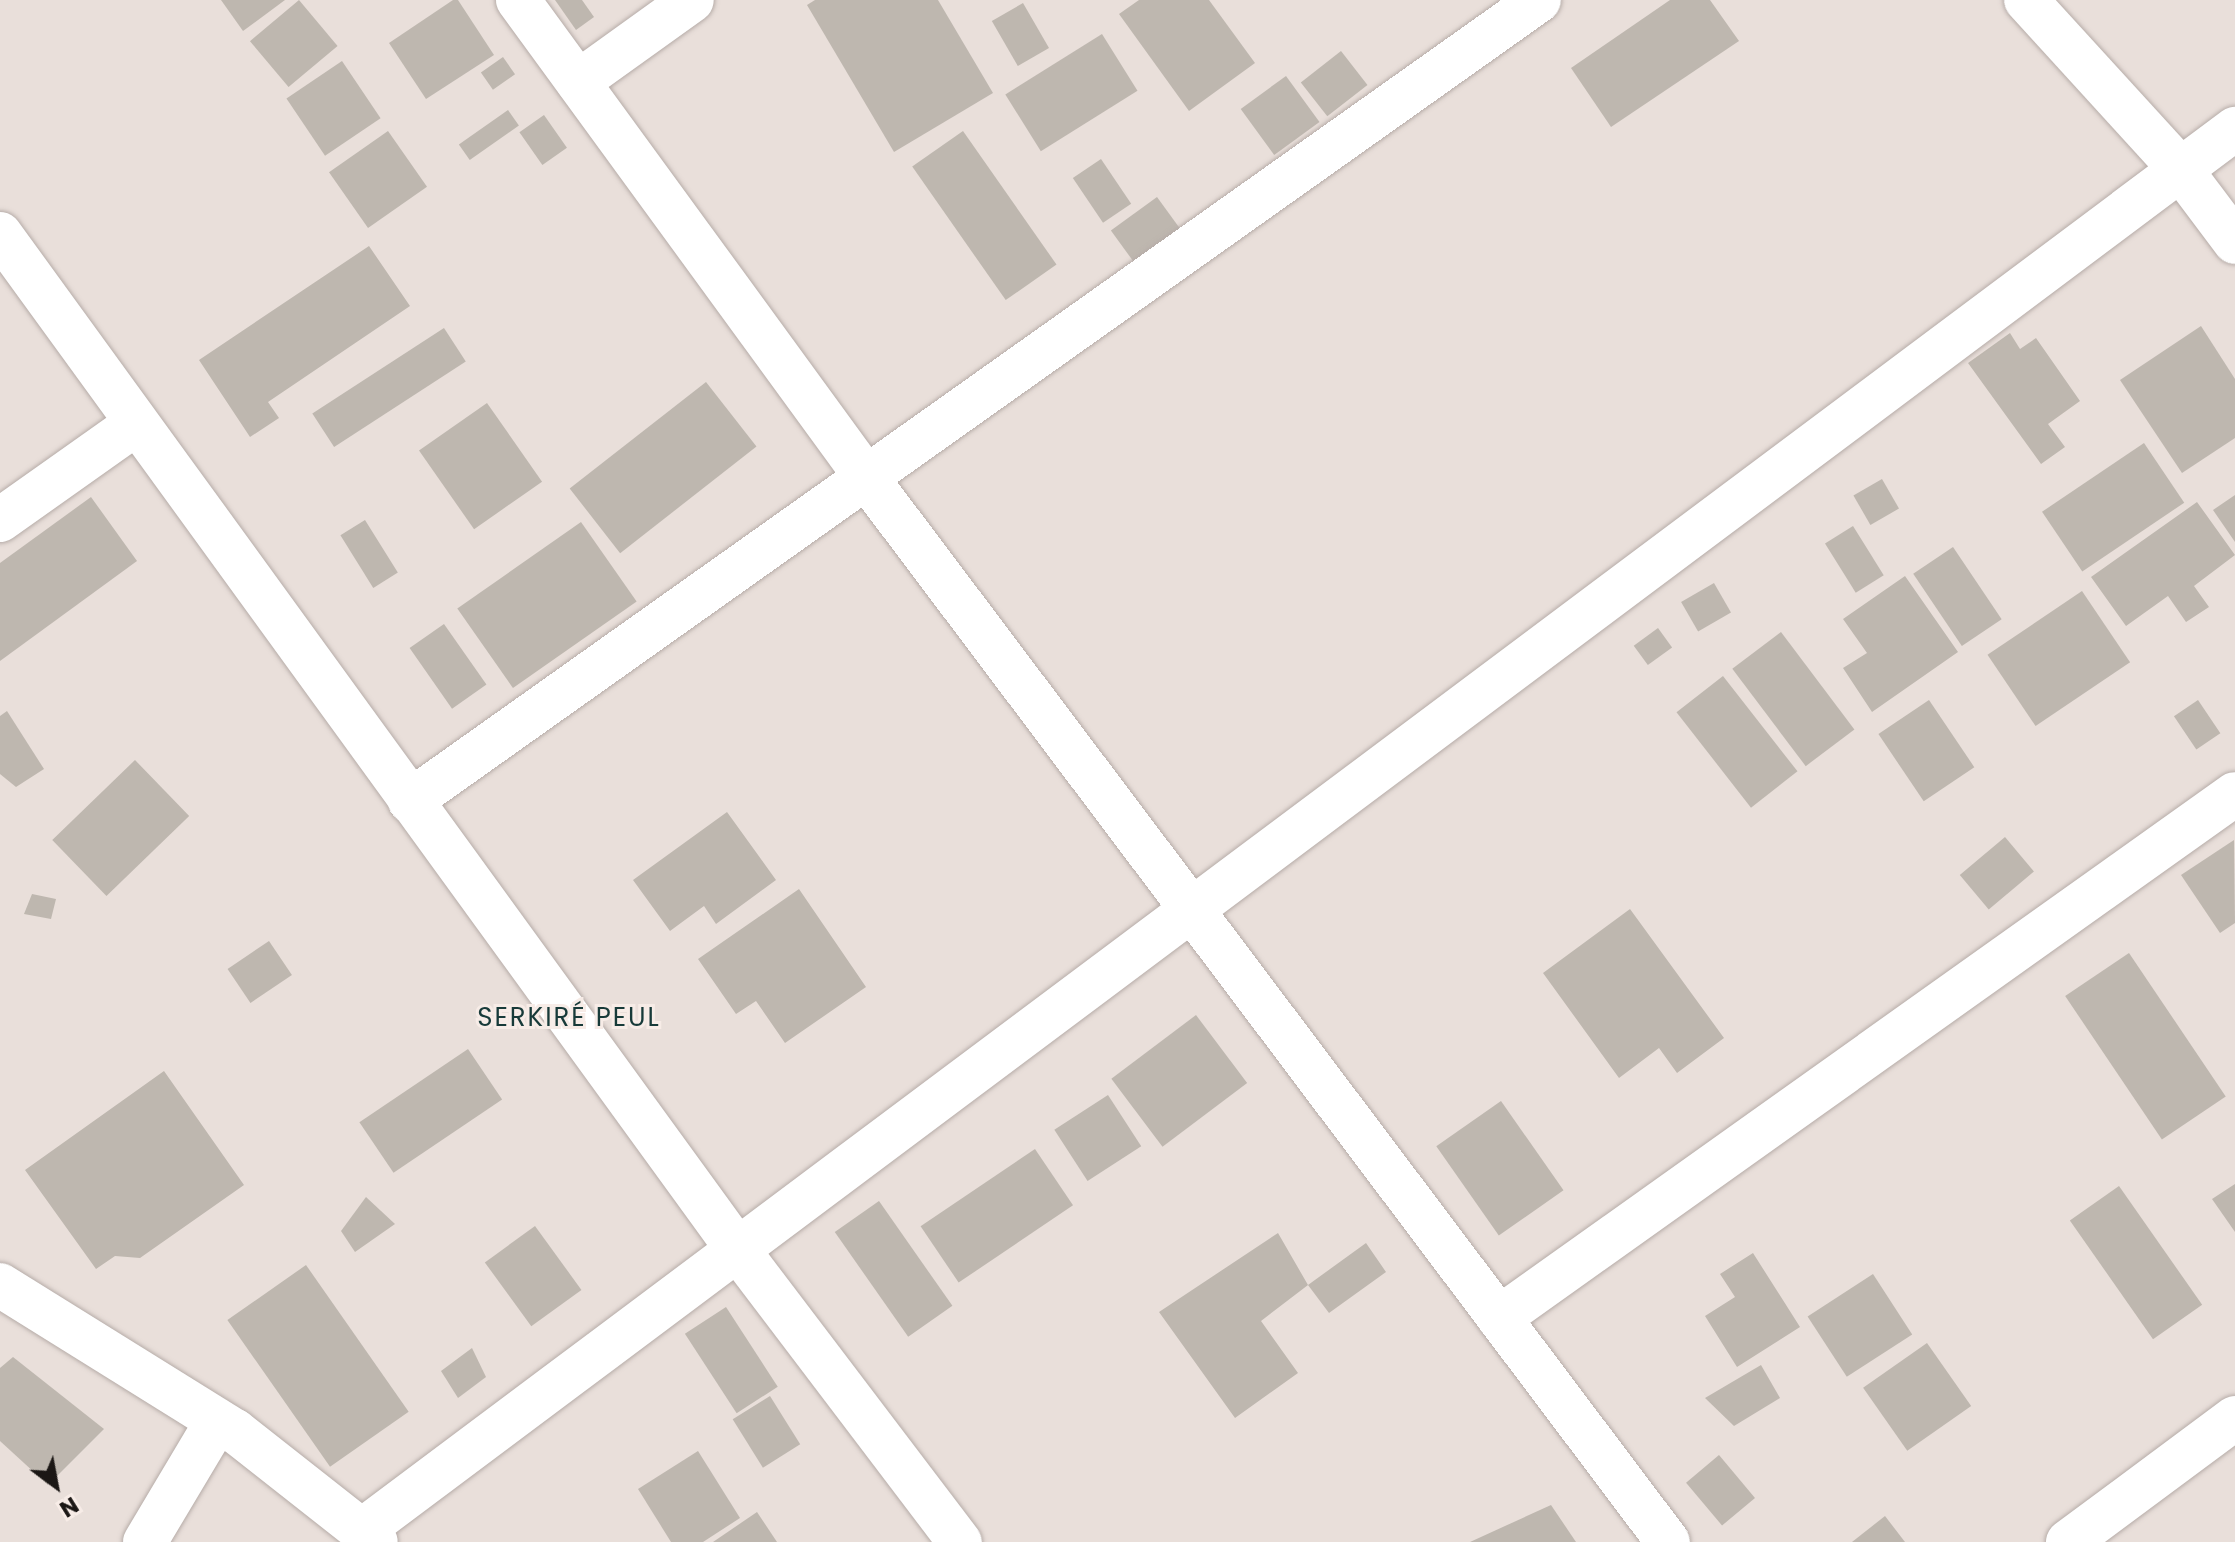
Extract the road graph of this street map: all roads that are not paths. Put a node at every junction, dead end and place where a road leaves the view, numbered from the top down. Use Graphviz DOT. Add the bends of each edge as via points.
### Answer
graph roads {
  1 [pos="518,0"];
  2 [pos="692,0"];
  3 [pos="1539,0"];
  4 [pos="2026,0"];
  5 [pos="578,82"];
  6 [pos="2235,129"];
  7 [pos="2181,170"];
  8 [pos="0,234"];
  9 [pos="2235,242"];
  10 [pos="134,425"];
  11 [pos="866,477"];
  12 [pos="0,520"];
  13 [pos="2235,794"];
  14 [pos="410,801"];
  15 [pos="1192,909"];
  16 [pos="738,1250"];
  17 [pos="0,1285"];
  18 [pos="1499,1318"];
  19 [pos="2235,1418"];
  20 [pos="217,1421"];
  21 [pos="370,1535"];
  22 [pos="145,1542"];
  23 [pos="960,1542"];
  24 [pos="1668,1542"];
  25 [pos="2068,1542"];
  1 -- 5 [label="street"];
  2 -- 5 [label="street"];
  3 -- 11 [label="street"];
  4 -- 7 [label="street"];
  5 -- 11 [label="street"];
  6 -- 7 [label="street"];
  7 -- 9 [label="street"];
  7 -- 15 [label="street"];
  8 -- 10 [label="street"];
  10 -- 12 [label="street"];
  10 -- 14 [label="street"];
  11 -- 14 [label="street"];
  11 -- 15 [label="street"];
  13 -- 18 [label="street"];
  14 -- 16 [label="street"];
  15 -- 16 [label="street"];
  15 -- 18 [label="street"];
  16 -- 21 [label="street"];
  16 -- 23 [label="street"];
  17 -- 20 [label="street"];
  18 -- 24 [label="street"];
  19 -- 25 [label="street"];
  20 -- 21 [label="street"];
  20 -- 22 [label="street"];
}
